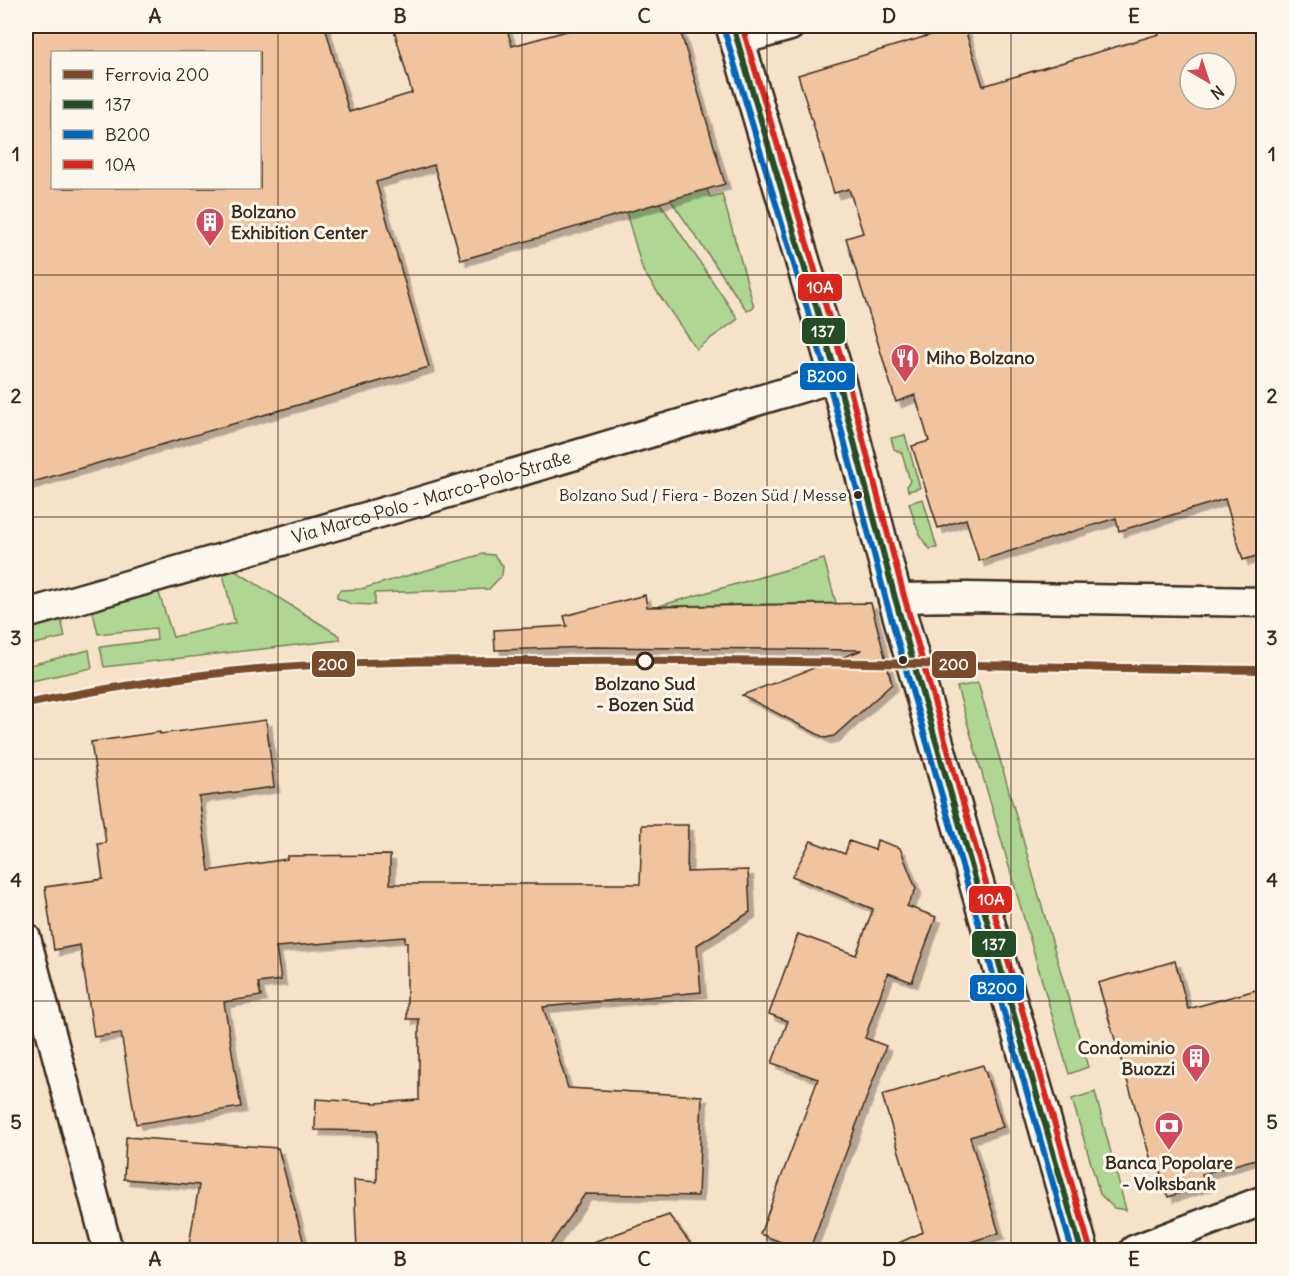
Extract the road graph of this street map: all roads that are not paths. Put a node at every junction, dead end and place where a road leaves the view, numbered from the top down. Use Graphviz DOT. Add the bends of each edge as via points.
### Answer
graph roads {
  1 [pos="790,26"];
  2 [pos="735,33"];
  3 [pos="837,377"];
  4 [pos="895,598"];
  5 [pos="1263,603"];
  6 [pos="26,614"];
  7 [pos="26,938"];
  8 [pos="1263,1200"];
  9 [pos="108,1251"];
  10 [pos="1081,1251"];
  11 [pos="1134,1251"];
  1 -- 2 [label="street"];
  2 -- 3 [label="main road"];
  3 -- 4 [label="main road"];
  3 -- 6 [label="street, Via Marco Polo - Marco-Polo-Straße"];
  4 -- 5 [label="street"];
  4 -- 10 [label="main road"];
  7 -- 9 [label="street"];
  8 -- 11 [label="street"];
}
